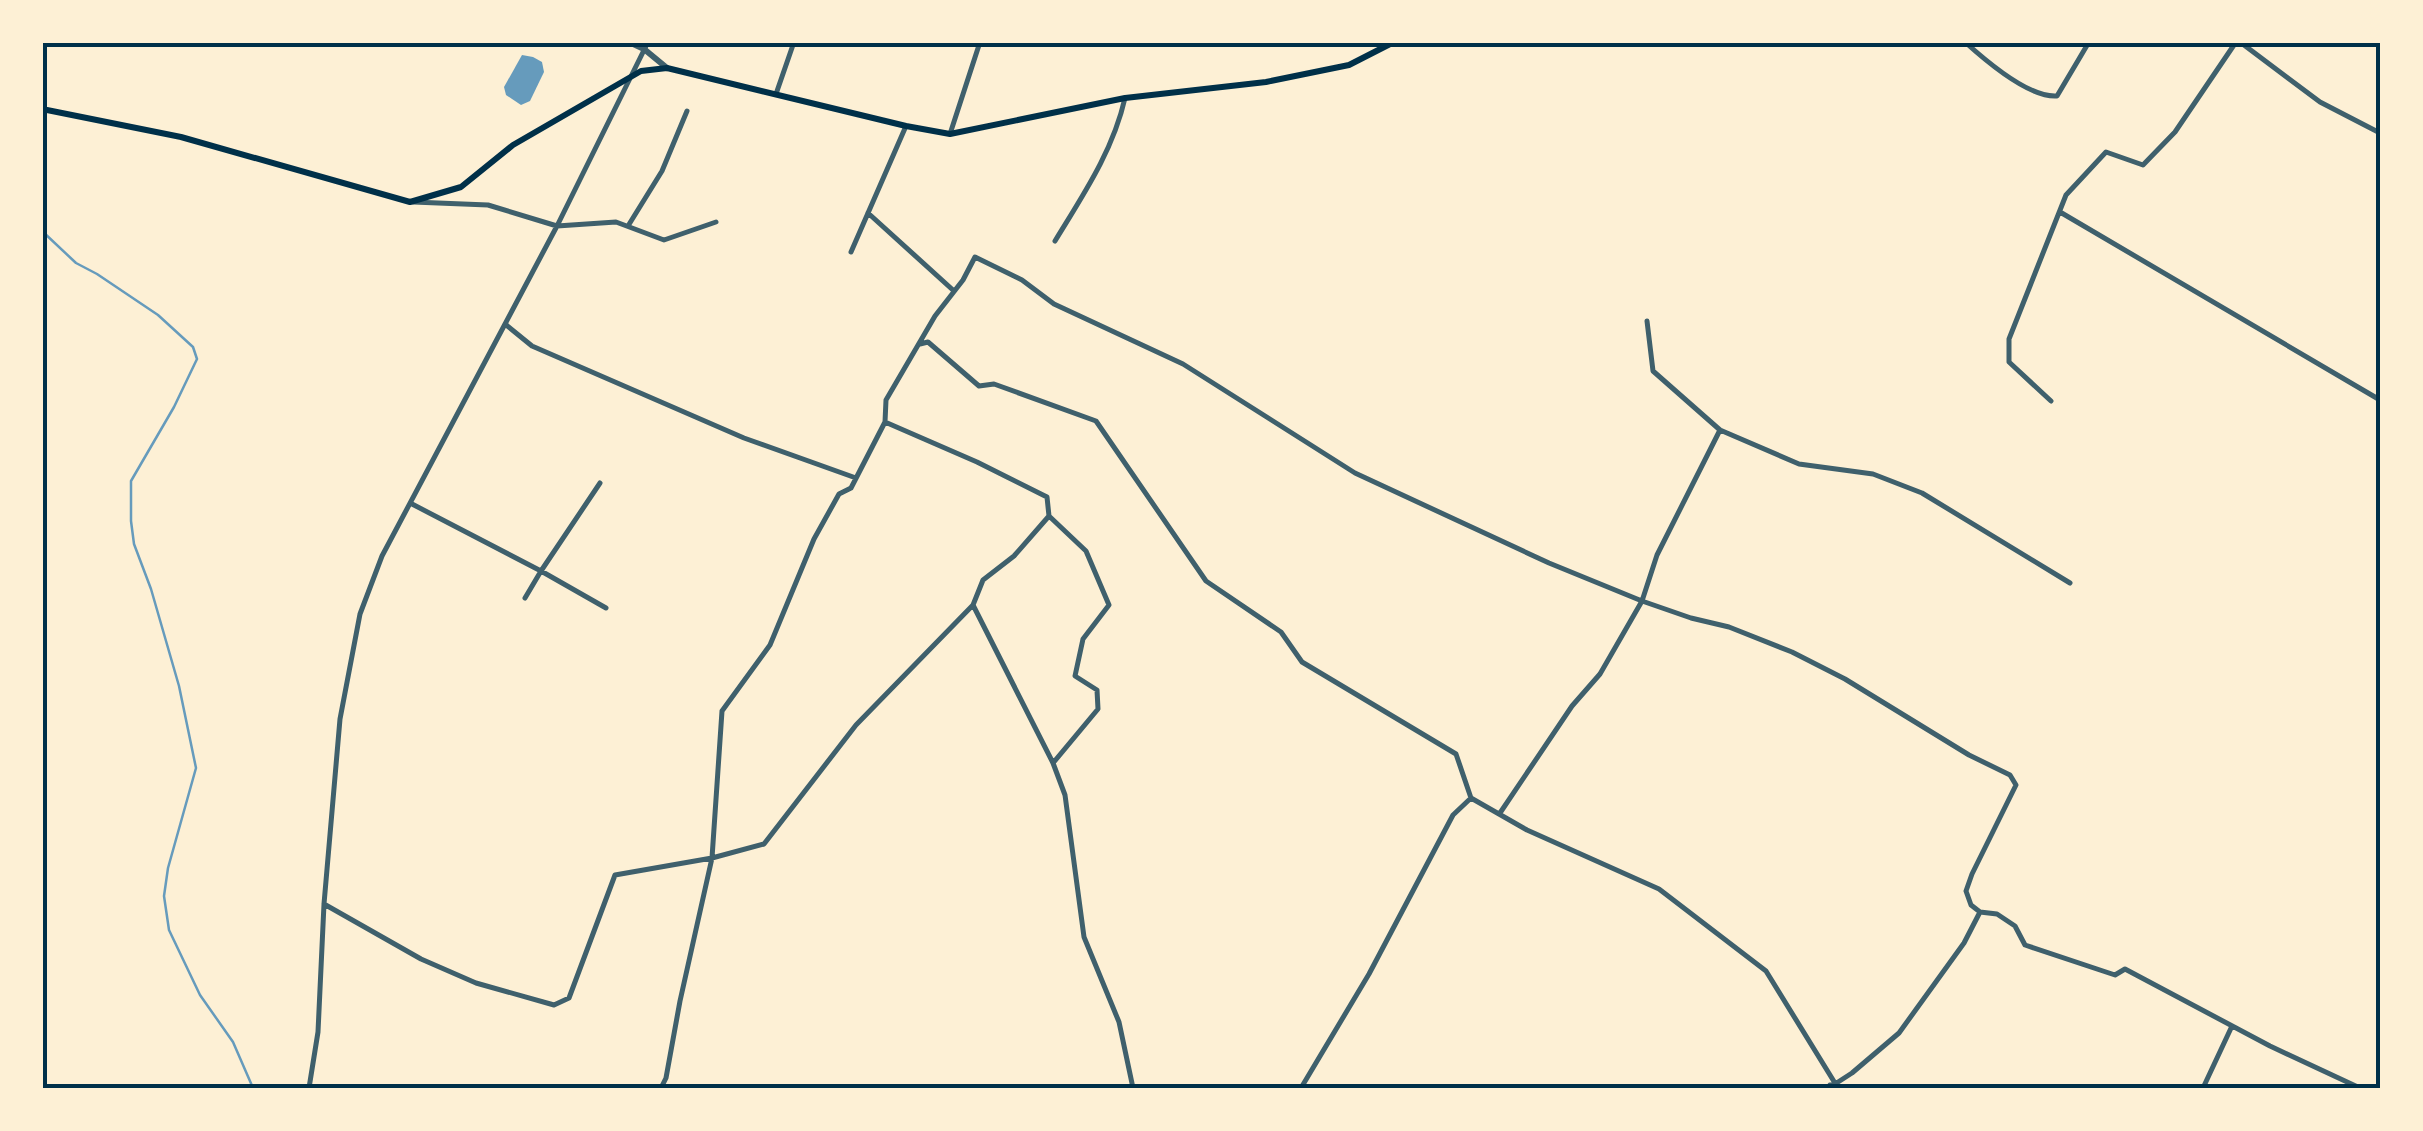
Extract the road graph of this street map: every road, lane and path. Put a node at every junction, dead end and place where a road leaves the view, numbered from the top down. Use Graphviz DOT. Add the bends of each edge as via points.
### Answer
graph roads {
  1 [pos="629,42"];
  2 [pos="794,42"];
  3 [pos="980,42"];
  4 [pos="1394,42"];
  5 [pos="1965,42"];
  6 [pos="2089,42"];
  7 [pos="2238,42"];
  8 [pos="646,46"];
  9 [pos="667,68"];
  10 [pos="628,79"];
  11 [pos="776,94"];
  12 [pos="1125,98"];
  13 [pos="42,109"];
  14 [pos="687,111"];
  15 [pos="906,126"];
  16 [pos="2380,132"];
  17 [pos="950,134"];
  18 [pos="410,202"];
  19 [pos="2060,212"];
  20 [pos="868,213"];
  21 [pos="716,222"];
  22 [pos="557,226"];
  23 [pos="628,226"];
  24 [pos="1055,241"];
  25 [pos="851,252"];
  26 [pos="954,291"];
  27 [pos="1647,322"];
  28 [pos="505,324"];
  29 [pos="918,344"];
  30 [pos="2380,400"];
  31 [pos="2050,401"];
  32 [pos="885,422"];
  33 [pos="1720,430"];
  34 [pos="856,478"];
  35 [pos="600,483"];
  36 [pos="412,504"];
  37 [pos="1049,516"];
  38 [pos="540,571"];
  39 [pos="2070,583"];
  40 [pos="525,598"];
  41 [pos="1642,601"];
  42 [pos="972,605"];
  43 [pos="606,608"];
  44 [pos="1053,763"];
  45 [pos="1471,798"];
  46 [pos="1500,814"];
  47 [pos="712,858"];
  48 [pos="324,904"];
  49 [pos="1980,912"];
  50 [pos="2232,1026"];
  51 [pos="1836,1086"];
  52 [pos="309,1088"];
  53 [pos="661,1088"];
  54 [pos="1132,1088"];
  55 [pos="1301,1088"];
  56 [pos="1828,1088"];
  57 [pos="2203,1088"];
  58 [pos="2360,1088"];
  1 -- 8 [label="street"];
  2 -- 11 [label="street"];
  3 -- 17 [label="street"];
  4 -- 12 [label="main road" via="1332,69"];
  5 -- 6 [label="street" via="2044,97 2057,96"];
  7 -- 16 [label="street" via="2320,102"];
  7 -- 19 [label="street" via="2175,132 2143,165 2106,152 2066,195"];
  8 -- 9 [label="street"];
  8 -- 10 [label="street"];
  9 -- 10 [label="main road"];
  9 -- 11 [label="main road"];
  10 -- 18 [label="main road" via="513,144 462,186"];
  10 -- 22 [label="street"];
  11 -- 15 [label="main road"];
  12 -- 17 [label="main road"];
  12 -- 24 [label="street" via="1098,169"];
  13 -- 18 [label="main road" via="181,137"];
  14 -- 23 [label="street" via="662,171"];
  15 -- 17 [label="main road"];
  15 -- 20 [label="street"];
  18 -- 22 [label="street" via="488,205"];
  19 -- 30 [label="street"];
  19 -- 31 [label="street" via="2009,340 2009,362"];
  20 -- 25 [label="street"];
  20 -- 26 [label="street"];
  21 -- 23 [label="street" via="664,240"];
  22 -- 23 [label="street"];
  22 -- 28 [label="street"];
  26 -- 29 [label="street"];
  26 -- 41 [label="street" via="975,258 1182,364 1354,473"];
  27 -- 33 [label="street" via="1653,370"];
  28 -- 34 [label="street" via="532,346 744,438"];
  28 -- 36 [label="street"];
  29 -- 32 [label="street" via="886,400"];
  29 -- 45 [label="street" via="928,342 979,386 994,384 1096,421 1206,581 1280,632 1302,662 1456,754"];
  32 -- 34 [label="street"];
  32 -- 37 [label="street" via="1047,497"];
  33 -- 39 [label="street" via="1800,464 1873,474 1922,493"];
  33 -- 41 [label="street" via="1657,556"];
  34 -- 47 [label="street" via="814,539 770,645 722,711"];
  35 -- 38 [label="street"];
  36 -- 38 [label="street"];
  36 -- 48 [label="street" via="360,614 340,719"];
  37 -- 42 [label="street" via="983,580"];
  37 -- 44 [label="street" via="1086,550 1109,605 1083,638 1075,676 1097,690 1098,709"];
  38 -- 40 [label="street"];
  38 -- 43 [label="street"];
  41 -- 46 [label="street" via="1600,674"];
  41 -- 49 [label="street" via="1792,652 2010,776 2016,785 1966,891"];
  42 -- 44 [label="street"];
  42 -- 47 [label="street" via="856,726 764,844"];
  44 -- 54 [label="street" via="1065,795 1084,938 1119,1022"];
  45 -- 46 [label="street"];
  45 -- 55 [label="street" via="1453,815"];
  46 -- 51 [label="street" via="1660,890 1766,971"];
  47 -- 48 [label="street" via="615,875 569,998 554,1005 476,984"];
  47 -- 53 [label="street"];
  48 -- 52 [label="street"];
  49 -- 50 [label="street" via="2015,926 2024,945 2114,975 2126,969"];
  49 -- 51 [label="street" via="1899,1033"];
  50 -- 57 [label="street"];
  50 -- 58 [label="street"];
  51 -- 56 [label="street"];
}
